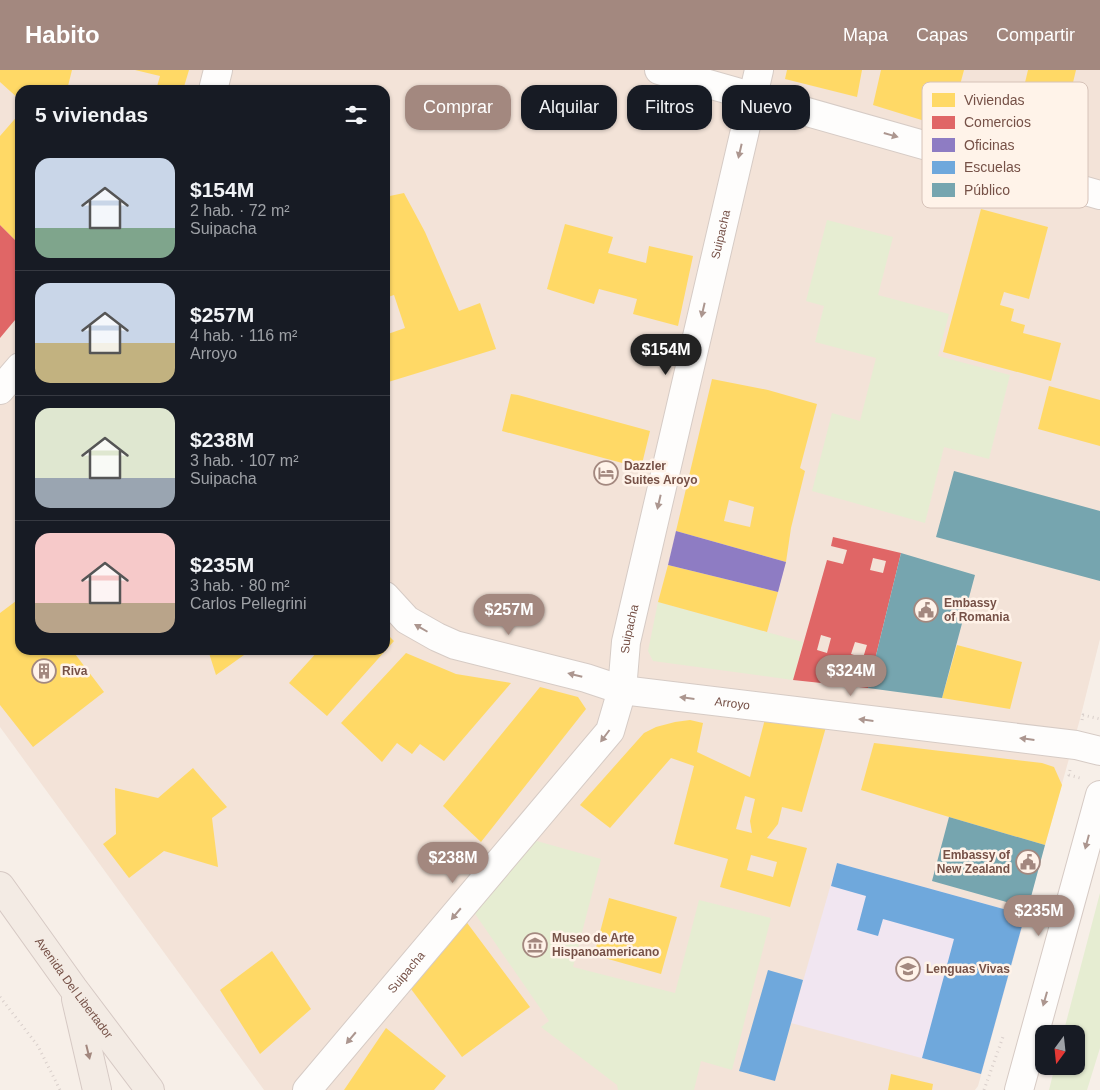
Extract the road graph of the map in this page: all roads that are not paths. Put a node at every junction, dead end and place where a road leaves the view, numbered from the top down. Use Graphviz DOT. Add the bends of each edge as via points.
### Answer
graph roads {
  1 [pos="218,70"];
  2 [pos="659,70"];
  3 [pos="759,70"];
  4 [pos="214,85"];
  5 [pos="755,85"];
  6 [pos="722,89"];
  7 [pos="810,114"];
  8 [pos="745,130"];
  9 [pos="922,146"];
  10 [pos="15,373"];
  11 [pos="0,390"];
  12 [pos="390,602"];
  13 [pos="622,690"];
  14 [pos="1100,751"];
  15 [pos="1100,795"];
  16 [pos="0,886"];
  17 [pos="73,988"];
  18 [pos="98,1090"];
  19 [pos="150,1090"];
  20 [pos="307,1090"];
  21 [pos="1019,1090"];
  1 -- 4 [label="street"];
  2 -- 6 [label="street"];
  3 -- 5 [label="street, Suipacha"];
  7 -- 9 [label="street, one-way"];
  8 -- 13 [label="street, Suipacha, one-way" via="626,642"];
  10 -- 11 [label="street"];
  13 -- 12 [label="street, Arroyo, one-way" via="455,645 406,620"];
  14 -- 13 [label="street, Arroyo, one-way" via="1066,744"];
  13 -- 20 [label="street, Suipacha, one-way" via="610,731"];
  15 -- 21 [label="street, one-way"];
  16 -- 17 [label="main road, Avenida Del Libertador"];
  17 -- 18 [label="main road, one-way"];
  17 -- 19 [label="main road, Avenida Del Libertador"];
}
